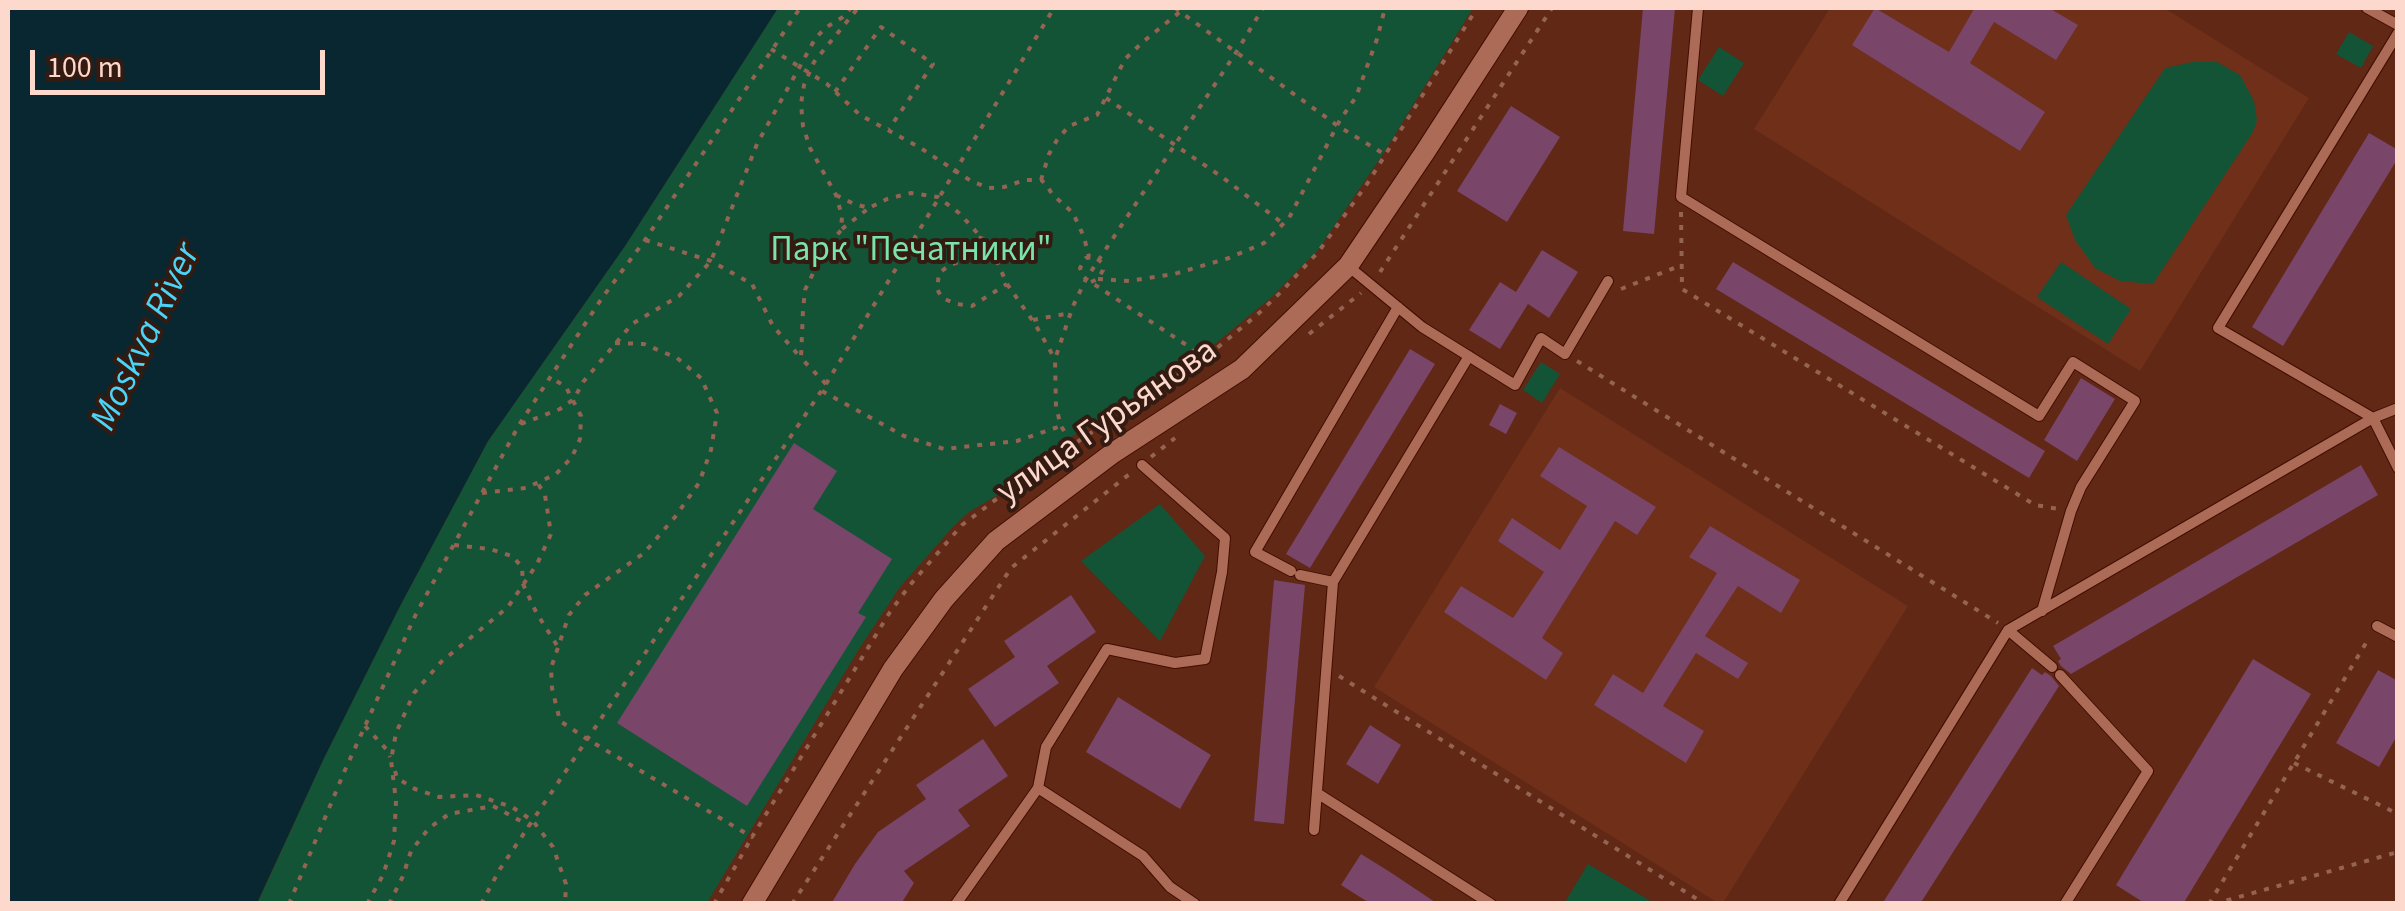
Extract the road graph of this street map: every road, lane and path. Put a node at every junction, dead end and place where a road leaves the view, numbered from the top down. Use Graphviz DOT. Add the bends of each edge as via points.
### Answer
graph roads {
  1 [pos="800,8"];
  2 [pos="855,8"];
  3 [pos="1054,8"];
  4 [pos="1263,8"];
  5 [pos="1385,8"];
  6 [pos="1477,8"];
  7 [pos="1518,8"];
  8 [pos="1552,8"];
  9 [pos="1698,8"];
  10 [pos="2367,8"];
  11 [pos="1179,9"];
  12 [pos="2398,25"];
  13 [pos="2398,33"];
  14 [pos="772,49"];
  15 [pos="1236,51"];
  16 [pos="801,67"];
  17 [pos="808,72"];
  18 [pos="835,92"];
  19 [pos="1106,98"];
  20 [pos="1338,126"];
  21 [pos="888,130"];
  22 [pos="1398,134"];
  23 [pos="1173,145"];
  24 [pos="1386,156"];
  25 [pos="956,171"];
  26 [pos="1040,180"];
  27 [pos="836,195"];
  28 [pos="1681,197"];
  29 [pos="938,198"];
  30 [pos="869,208"];
  31 [pos="1283,224"];
  32 [pos="841,230"];
  33 [pos="982,236"];
  34 [pos="645,240"];
  35 [pos="1089,258"];
  36 [pos="1098,260"];
  37 [pos="711,261"];
  38 [pos="1682,265"];
  39 [pos="1348,266"];
  40 [pos="1092,280"];
  41 [pos="1608,281"];
  42 [pos="1007,284"];
  43 [pos="1371,285"];
  44 [pos="1598,298"];
  45 [pos="1398,307"];
  46 [pos="1070,313"];
  47 [pos="1033,320"];
  48 [pos="1298,342"];
  49 [pos="616,343"];
  50 [pos="1565,354"];
  51 [pos="1469,356"];
  52 [pos="801,358"];
  53 [pos="1055,358"];
  54 [pos="550,377"];
  55 [pos="826,384"];
  56 [pos="1217,386"];
  57 [pos="820,390"];
  58 [pos="574,399"];
  59 [pos="2398,408"];
  60 [pos="2373,418"];
  61 [pos="519,424"];
  62 [pos="1061,426"];
  63 [pos="1183,432"];
  64 [pos="1069,438"];
  65 [pos="1142,465"];
  66 [pos="2398,468"];
  67 [pos="536,482"];
  68 [pos="482,493"];
  69 [pos="2071,511"];
  70 [pos="454,544"];
  71 [pos="1333,582"];
  72 [pos="523,584"];
  73 [pos="2042,611"];
  74 [pos="2376,626"];
  75 [pos="2008,630"];
  76 [pos="2398,637"];
  77 [pos="558,648"];
  78 [pos="1326,668"];
  79 [pos="365,726"];
  80 [pos="586,739"];
  81 [pos="392,760"];
  82 [pos="2294,763"];
  83 [pos="1038,788"];
  84 [pos="1317,793"];
  85 [pos="2398,814"];
  86 [pos="532,823"];
  87 [pos="1314,830"];
  88 [pos="2398,852"];
  89 [pos="289,904"];
  90 [pos="366,904"];
  91 [pos="388,904"];
  92 [pos="481,904"];
  93 [pos="565,904"];
  94 [pos="714,904"];
  95 [pos="752,904"];
  96 [pos="792,904"];
  97 [pos="956,904"];
  98 [pos="1195,904"];
  99 [pos="1491,904"];
  100 [pos="1706,904"];
  101 [pos="1839,904"];
  102 [pos="2065,904"];
  103 [pos="2212,904"];
  1 -- 14 [label="path"];
  2 -- 16 [label="path" via="825,28"];
  2 -- 17 [label="path"];
  3 -- 25 [label="path"];
  4 -- 15 [label="path"];
  5 -- 20 [label="path" via="1356,96"];
  6 -- 22 [label="path"];
  7 -- 39 [label="street, улица Гурьянова"];
  8 -- 43 [label="path"];
  9 -- 28 [label="lane"];
  10 -- 12 [label="lane"];
  11 -- 15 [label="path"];
  11 -- 19 [label="path" via="1125,59"];
  13 -- 60 [label="lane" via="2218,328"];
  14 -- 16 [label="path"];
  14 -- 34 [label="path"];
  15 -- 20 [label="path"];
  15 -- 23 [label="path"];
  16 -- 17 [label="path"];
  16 -- 37 [label="path" via="756,144"];
  17 -- 18 [label="path"];
  17 -- 27 [label="path" via="803,126"];
  18 -- 21 [label="path"];
  18 -- 21 [label="path" via="880,27 922,56 933,64"];
  19 -- 23 [label="path"];
  19 -- 26 [label="path" via="1097,115 1069,126 1056,140"];
  20 -- 24 [label="path"];
  20 -- 31 [label="path"];
  21 -- 25 [label="path"];
  23 -- 31 [label="path"];
  23 -- 36 [label="path"];
  25 -- 26 [label="path" via="988,188"];
  25 -- 29 [label="path"];
  26 -- 35 [label="path" via="1072,213"];
  27 -- 30 [label="path"];
  27 -- 32 [label="path"];
  28 -- 38 [label="path"];
  28 -- 69 [label="lane" via="2039,416 2072,362 2135,402"];
  29 -- 30 [label="path" via="910,193"];
  29 -- 33 [label="path"];
  29 -- 55 [label="path"];
  30 -- 32 [label="path"];
  31 -- 40 [label="path" via="1264,243 1230,258 1174,274"];
  32 -- 52 [label="path" via="805,290"];
  33 -- 42 [label="path"];
  33 -- 42 [label="path" via="973,256 939,273 937,289 942,298 972,306"];
  34 -- 37 [label="path"];
  34 -- 54 [label="path"];
  35 -- 36 [label="path"];
  35 -- 40 [label="path" via="1080,268"];
  36 -- 40 [label="path"];
  36 -- 40 [label="path" via="1104,270"];
  37 -- 49 [label="path" via="679,296 632,324"];
  37 -- 52 [label="path" via="752,284 773,326"];
  38 -- 44 [label="path"];
  38 -- 69 [label="path" via="1682,289 2035,505"];
  39 -- 43 [label="lane"];
  39 -- 56 [label="street, улица Гурьянова"];
  40 -- 46 [label="path"];
  40 -- 56 [label="path" via="1191,348"];
  41 -- 44 [label="lane"];
  42 -- 47 [label="path"];
  43 -- 45 [label="lane"];
  43 -- 48 [label="path"];
  44 -- 50 [label="lane"];
  45 -- 51 [label="lane"];
  45 -- 71 [label="lane" via="1255,552"];
  46 -- 47 [label="path"];
  46 -- 53 [label="path"];
  47 -- 53 [label="path"];
  49 -- 58 [label="path"];
  49 -- 77 [label="path" via="644,344 701,378 716,412 712,450 675,518 644,553 585,595 569,614"];
  50 -- 51 [label="lane" via="1542,338 1515,385"];
  50 -- 75 [label="path"];
  51 -- 71 [label="lane"];
  52 -- 55 [label="path"];
  53 -- 62 [label="path"];
  54 -- 58 [label="path"];
  54 -- 61 [label="path"];
  55 -- 57 [label="path"];
  56 -- 95 [label="street, улица Гурьянова" via="996,541 892,670"];
  57 -- 62 [label="path" via="904,436 944,449 1017,441"];
  57 -- 80 [label="path"];
  58 -- 61 [label="path"];
  58 -- 67 [label="path" via="581,416 572,457"];
  59 -- 60 [label="lane"];
  60 -- 66 [label="lane"];
  60 -- 73 [label="lane"];
  61 -- 68 [label="path"];
  62 -- 64 [label="path"];
  63 -- 65 [label="path"];
  65 -- 83 [label="lane" via="1225,538 1205,659 1176,663 1107,648 1046,747"];
  65 -- 96 [label="path" via="1010,568"];
  67 -- 68 [label="path"];
  67 -- 72 [label="path" via="551,534"];
  68 -- 70 [label="path"];
  69 -- 73 [label="lane"];
  70 -- 72 [label="path" via="512,556 522,567"];
  70 -- 79 [label="path"];
  71 -- 78 [label="lane"];
  72 -- 77 [label="path"];
  72 -- 81 [label="path" via="508,607 414,693"];
  73 -- 75 [label="lane"];
  74 -- 76 [label="lane"];
  74 -- 82 [label="path"];
  75 -- 101 [label="lane"];
  75 -- 102 [label="lane" via="2148,770"];
  77 -- 80 [label="path" via="551,668 560,721"];
  78 -- 84 [label="lane"];
  78 -- 100 [label="path"];
  79 -- 81 [label="path"];
  79 -- 89 [label="path"];
  80 -- 86 [label="path"];
  80 -- 94 [label="path" via="750,835"];
  81 -- 86 [label="path" via="396,778 415,789 439,797 476,795 512,807"];
  81 -- 90 [label="path" via="394,840"];
  82 -- 85 [label="path"];
  82 -- 103 [label="path"];
  83 -- 97 [label="lane"];
  83 -- 98 [label="lane" via="1143,856"];
  84 -- 87 [label="lane"];
  84 -- 99 [label="lane"];
  86 -- 91 [label="path" via="493,806 449,814 412,851"];
  86 -- 92 [label="path"];
  86 -- 93 [label="path" via="552,847 566,884"];
  88 -- 103 [label="path"];
}
